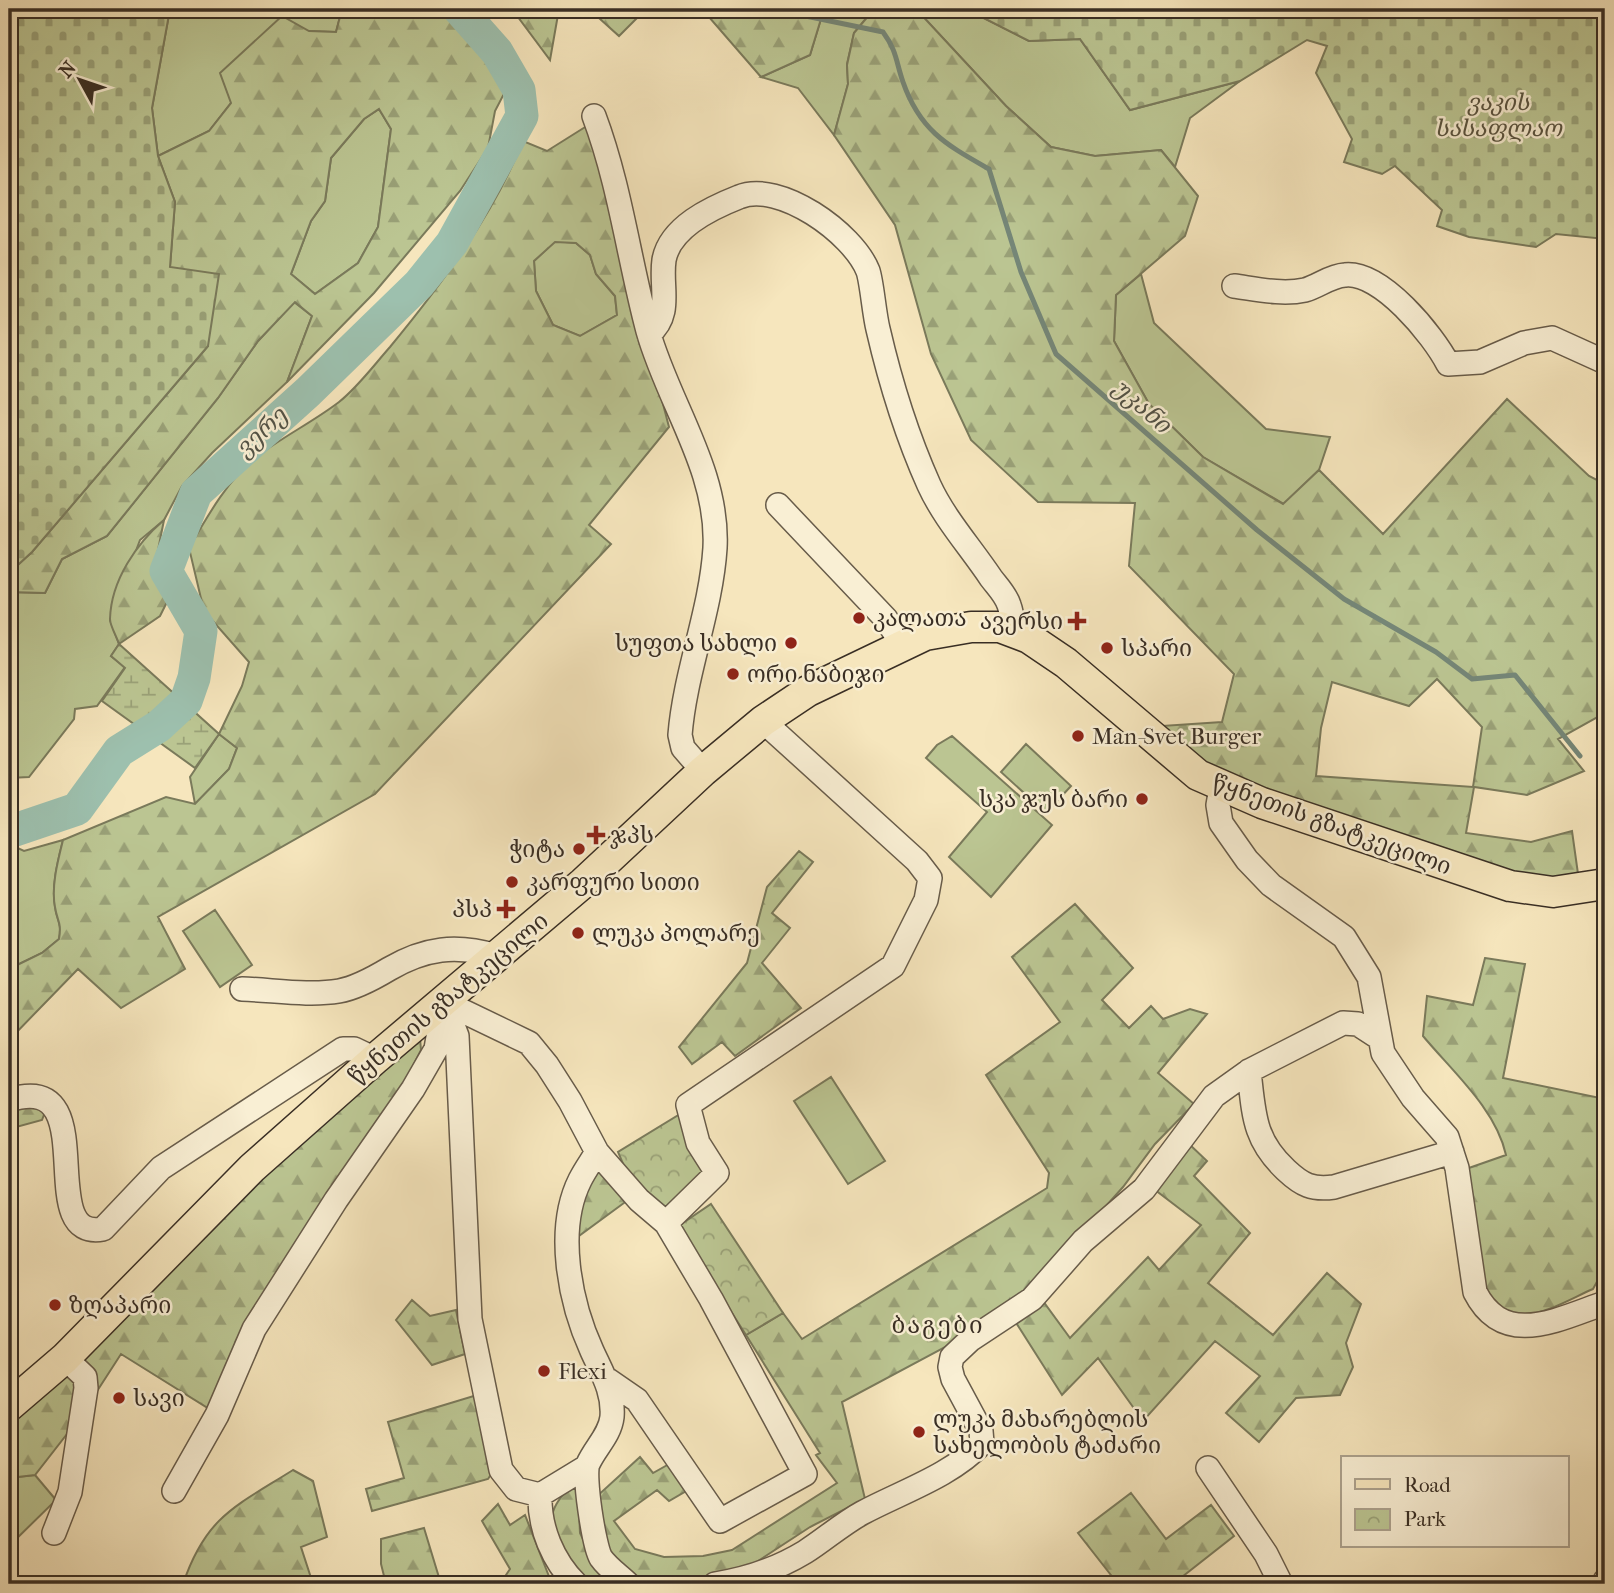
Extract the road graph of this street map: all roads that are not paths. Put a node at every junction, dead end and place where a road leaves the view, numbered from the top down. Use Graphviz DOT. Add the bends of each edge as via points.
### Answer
graph roads {
  1 [pos="594,116"];
  2 [pos="1234,286"];
  3 [pos="649,334"];
  4 [pos="1605,362"];
  5 [pos="778,505"];
  6 [pos="1014,631"];
  7 [pos="902,644"];
  8 [pos="763,721"];
  9 [pos="703,771"];
  10 [pos="1221,788"];
  11 [pos="1605,884"];
  12 [pos="496,956"];
  13 [pos="242,989"];
  14 [pos="444,1002"];
  15 [pos="1378,1037"];
  16 [pos="375,1059"];
  17 [pos="1249,1071"];
  18 [pos="9,1100"];
  19 [pos="597,1152"];
  20 [pos="1452,1152"];
  21 [pos="666,1223"];
  22 [pos="1605,1303"];
  23 [pos="65,1358"];
  24 [pos="608,1380"];
  25 [pos="9,1406"];
  26 [pos="586,1467"];
  27 [pos="1208,1468"];
  28 [pos="174,1491"];
  29 [pos="540,1495"];
  30 [pos="54,1533"];
  31 [pos="576,1584"];
  32 [pos="628,1584"];
  33 [pos="715,1584"];
  34 [pos="1281,1584"];
  1 -- 3 [label="street" via="608,155"];
  2 -- 4 [label="street" via="1304,290 1348,274 1371,280 1397,300 1448,364 1480,362 1524,343 1552,338"];
  3 -- 6 [label="street" via="663,315 664,257 689,222 741,196 760,192 787,199 834,230 868,272 878,331 922,468 1008,603"];
  3 -- 9 [label="street" via="698,460 714,530 707,602 680,735 683,748"];
  5 -- 7 [label="street" via="886,619"];
  6 -- 7 [label="main road, წყნეთის გზატკეცილი" via="971,627"];
  6 -- 10 [label="main road, წყნეთის გზატკეცილი" via="1048,649 1198,775"];
  7 -- 8 [label="main road, წყნეთის გზატკეცილი" via="808,691"];
  8 -- 9 [label="main road, წყნეთის გზატკეცილი"];
  8 -- 21 [label="street" via="917,861 930,878 926,900 893,966 688,1105 698,1143 717,1173"];
  9 -- 12 [label="main road, წყნეთის გზატკეცილი" via="583,883"];
  10 -- 11 [label="main road, წყნეთის გზატკეცილი" via="1510,886 1553,892"];
  10 -- 15 [label="street" via="1221,823 1247,859 1271,885 1333,927 1351,947 1373,992"];
  12 -- 13 [label="street" via="443,948 424,951 340,991"];
  12 -- 14 [label="main road, წყნეთის გზატკეცილი"];
  14 -- 16 [label="main road, წყნეთის გზატკეცილი"];
  14 -- 19 [label="street" via="529,1043 570,1101"];
  14 -- 28 [label="street" via="436,1049 254,1329 217,1415"];
  14 -- 29 [label="street" via="457,1036 470,1319 500,1470 516,1489"];
  15 -- 17 [label="street" via="1357,1024 1343,1023"];
  15 -- 20 [label="street" via="1392,1069 1438,1124"];
  16 -- 18 [label="street" via="343,1049 161,1168 103,1229 93,1231 76,1222 71,1208 60,1116 47,1101 35,1096"];
  16 -- 23 [label="main road, წყნეთის გზატკეცილი" via="252,1168"];
  17 -- 20 [label="street" via="1254,1121 1261,1140 1301,1184 1334,1187"];
  17 -- 33 [label="street" via="1214,1096 1144,1189 1083,1241 1032,1299 952,1357 950,1367 981,1431 982,1443 973,1452 858,1515 786,1562"];
  19 -- 21 [label="street"];
  19 -- 24 [label="street" via="579,1182 570,1223 568,1274 577,1313"];
  20 -- 22 [label="street" via="1475,1292 1489,1315 1523,1327"];
  21 -- 24 [label="street" via="805,1474 720,1521 637,1400"];
  23 -- 25 [label="main road, წყნეთის გზატკეცილი"];
  23 -- 30 [label="street" via="85,1377 86,1388 70,1492"];
  24 -- 26 [label="street" via="612,1417"];
  26 -- 29 [label="street"];
  26 -- 32 [label="street" via="594,1542 602,1559"];
  27 -- 34 [label="street" via="1266,1553"];
  29 -- 31 [label="street" via="544,1529 554,1554"];
}
